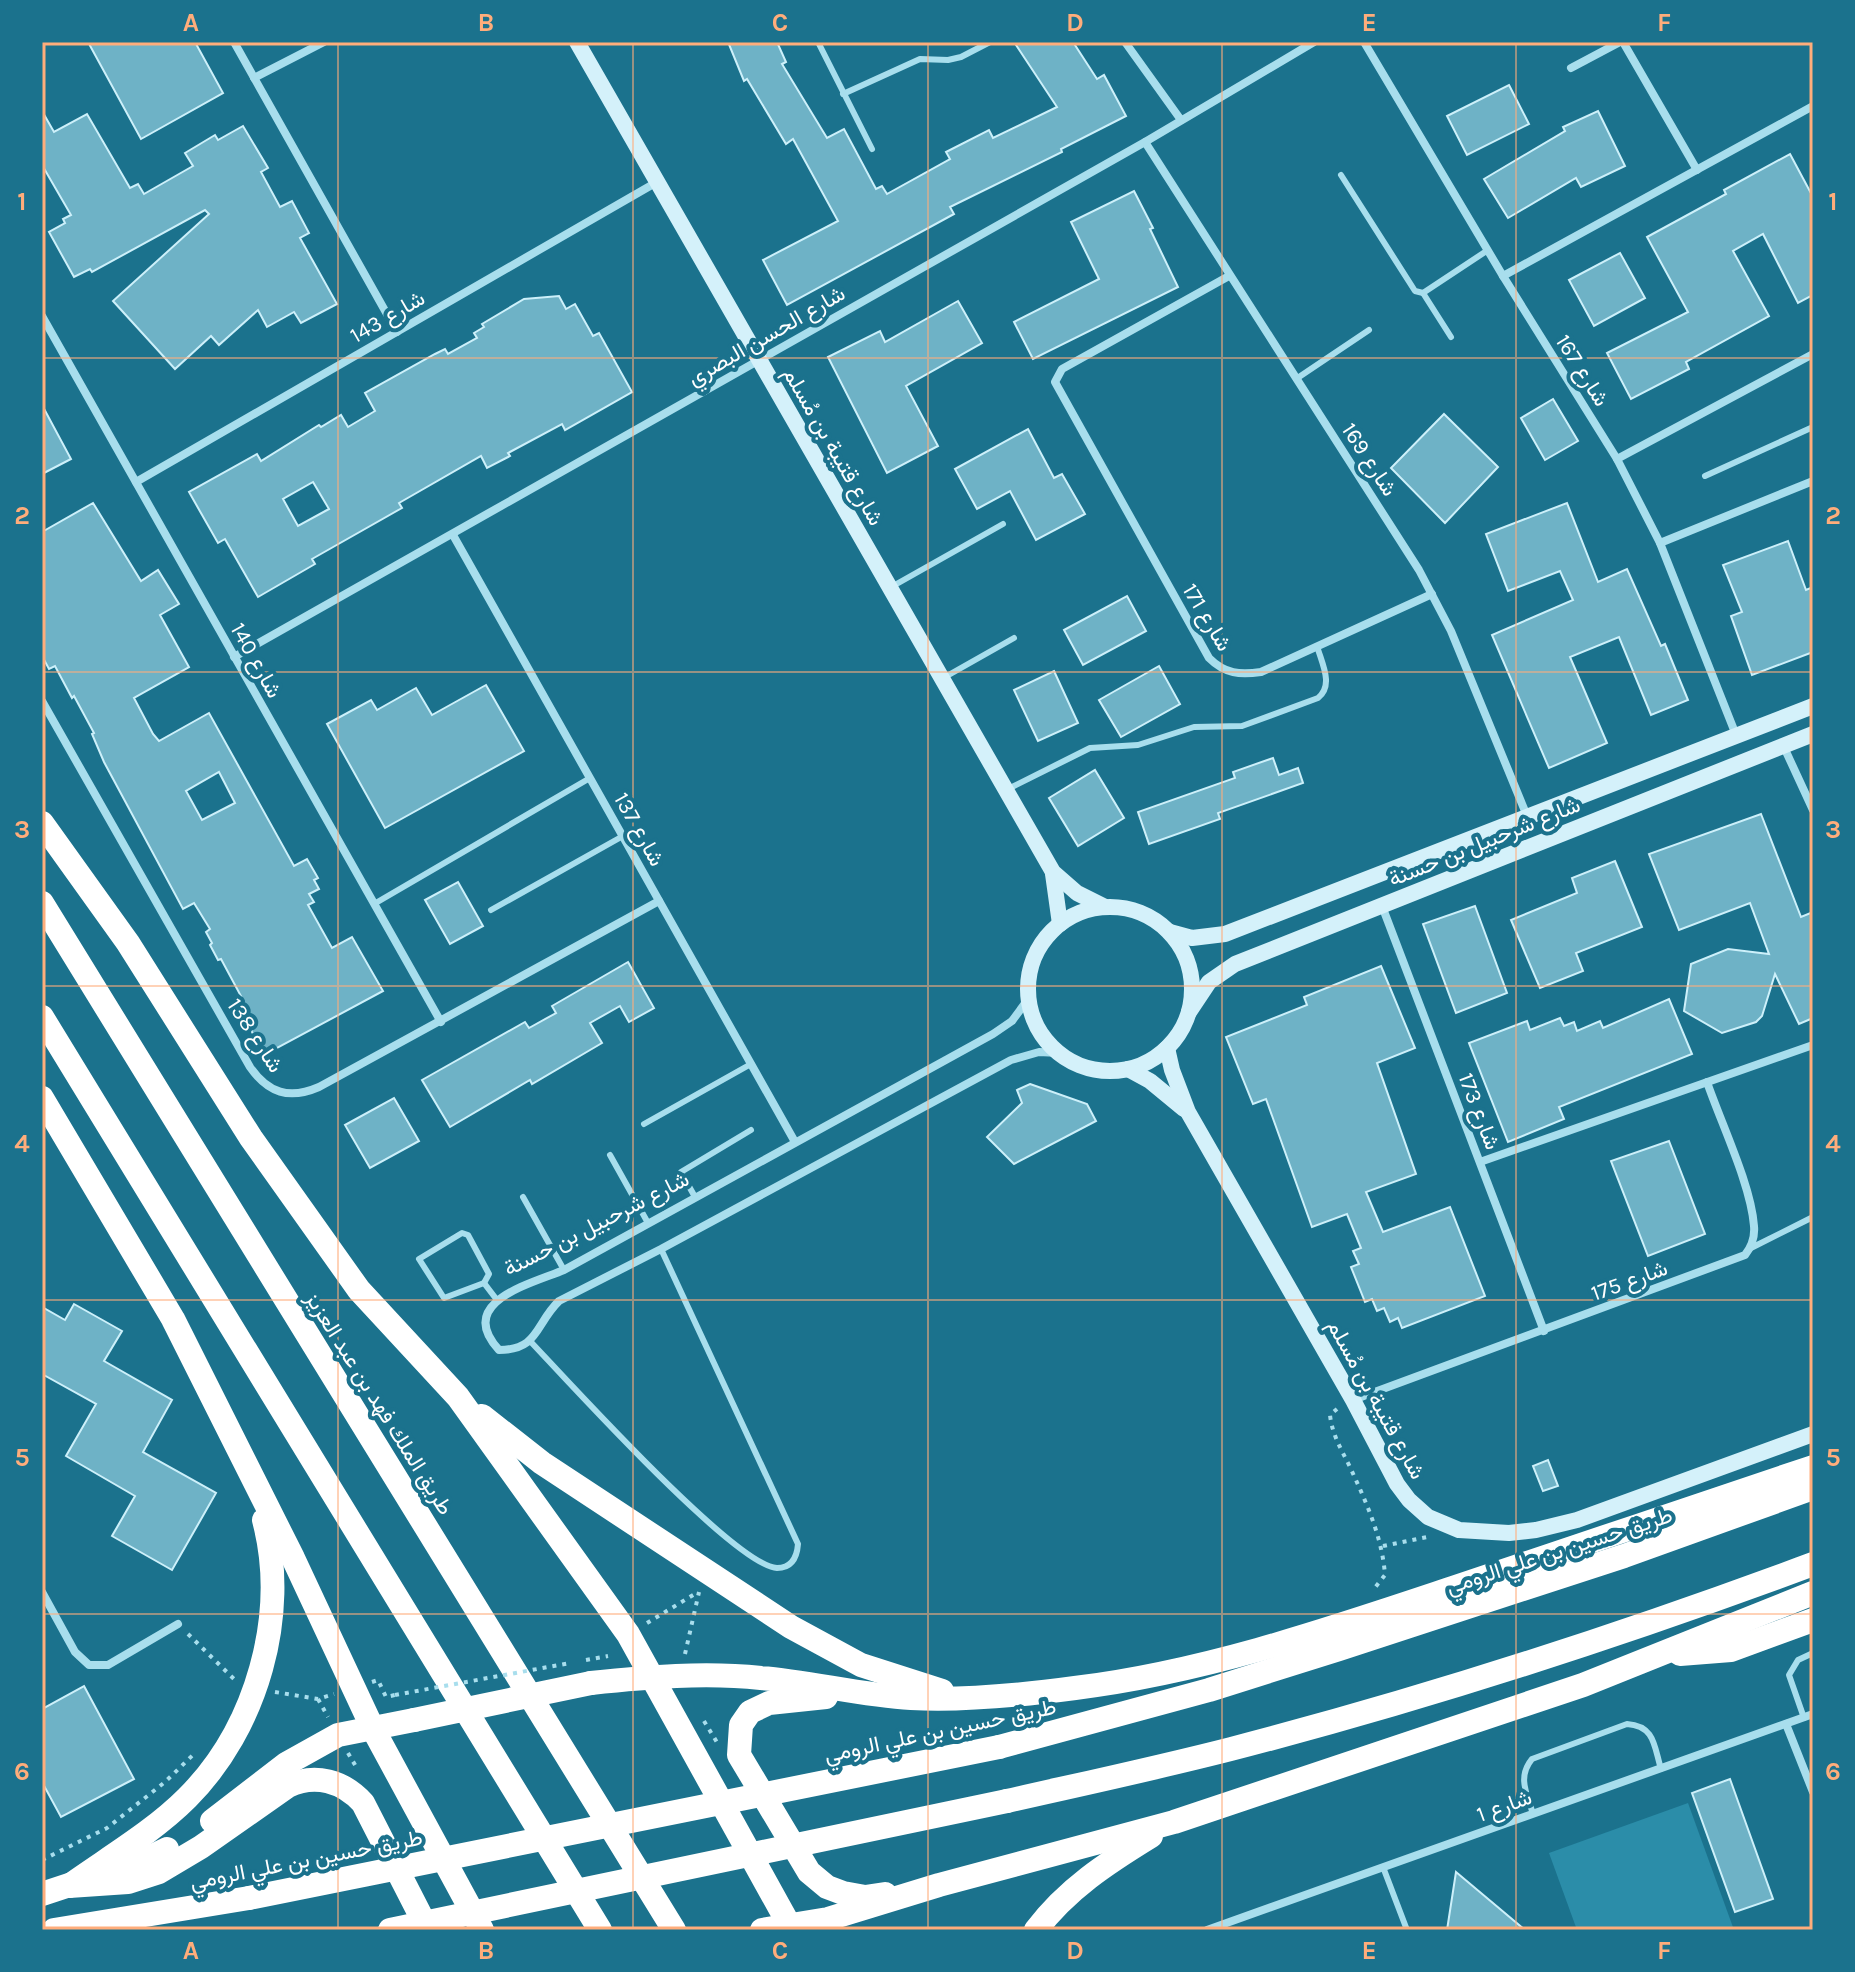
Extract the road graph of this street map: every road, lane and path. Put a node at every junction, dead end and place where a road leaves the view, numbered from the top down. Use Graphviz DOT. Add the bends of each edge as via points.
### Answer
graph roads {
  1 [pos="234,42"];
  2 [pos="324,42"];
  3 [pos="577,42"];
  4 [pos="818,42"];
  5 [pos="990,42"];
  6 [pos="1125,42"];
  7 [pos="1314,42"];
  8 [pos="1364,42"];
  9 [pos="1622,42"];
  10 [pos="1571,68"];
  11 [pos="254,78"];
  12 [pos="843,94"];
  13 [pos="1813,106"];
  14 [pos="1181,120"];
  15 [pos="1145,142"];
  16 [pos="872,149"];
  17 [pos="1697,170"];
  18 [pos="1341,175"];
  19 [pos="657,182"];
  20 [pos="1488,250"];
  21 [pos="1229,276"];
  22 [pos="1503,276"];
  23 [pos="1423,293"];
  24 [pos="42,316"];
  25 [pos="1369,330"];
  26 [pos="397,332"];
  27 [pos="1451,337"];
  28 [pos="1813,354"];
  29 [pos="759,360"];
  30 [pos="1296,379"];
  31 [pos="1813,427"];
  32 [pos="1617,459"];
  33 [pos="1705,476"];
  34 [pos="1813,481"];
  35 [pos="136,482"];
  36 [pos="1003,524"];
  37 [pos="453,535"];
  38 [pos="1660,543"];
  39 [pos="889,588"];
  40 [pos="1432,594"];
  41 [pos="1014,638"];
  42 [pos="1317,646"];
  43 [pos="234,657"];
  44 [pos="941,678"];
  45 [pos="42,701"];
  46 [pos="1813,706"];
  47 [pos="1813,734"];
  48 [pos="1736,735"];
  49 [pos="1783,745"];
  50 [pos="590,778"];
  51 [pos="1006,790"];
  52 [pos="1813,810"];
  53 [pos="1527,817"];
  54 [pos="42,823"];
  55 [pos="623,836"];
  56 [pos="1053,872"];
  57 [pos="659,901"];
  58 [pos="42,903"];
  59 [pos="374,904"];
  60 [pos="1382,905"];
  61 [pos="1105,907"];
  62 [pos="491,910"];
  63 [pos="1060,924"];
  64 [pos="1170,932"];
  65 [pos="1029,998"];
  66 [pos="1189,1012"];
  67 [pos="42,1017"];
  68 [pos="441,1022"];
  69 [pos="1813,1045"];
  70 [pos="1167,1048"];
  71 [pos="1059,1053"];
  72 [pos="751,1064"];
  73 [pos="1128,1069"];
  74 [pos="1707,1082"];
  75 [pos="42,1098"];
  76 [pos="1188,1112"];
  77 [pos="644,1124"];
  78 [pos="751,1130"];
  79 [pos="795,1142"];
  80 [pos="610,1155"];
  81 [pos="1480,1162"];
  82 [pos="523,1197"];
  83 [pos="695,1197"];
  84 [pos="1813,1217"];
  85 [pos="648,1223"];
  86 [pos="1751,1248"];
  87 [pos="661,1249"];
  88 [pos="564,1270"];
  89 [pos="484,1283"];
  90 [pos="497,1300"];
  91 [pos="1544,1331"];
  92 [pos="530,1341"];
  93 [pos="458,1397"];
  94 [pos="1353,1400"];
  95 [pos="1813,1434"];
  96 [pos="235,1443"];
  97 [pos="1813,1467"];
  98 [pos="1813,1488"];
  99 [pos="1459,1530"];
  100 [pos="1383,1546"];
  101 [pos="1813,1564"];
  102 [pos="700,1591"];
  103 [pos="42,1592"];
  104 [pos="1368,1593"];
  105 [pos="1813,1593"];
  106 [pos="46,1610"];
  107 [pos="1813,1620"];
  108 [pos="178,1624"];
  109 [pos="628,1634"];
  110 [pos="1813,1653"];
  111 [pos="1658,1655"];
  112 [pos="653,1677"];
  113 [pos="254,1688"];
  114 [pos="856,1693"];
  115 [pos="395,1695"];
  116 [pos="963,1698"];
  117 [pos="318,1699"];
  118 [pos="1808,1716"];
  119 [pos="1786,1724"];
  120 [pos="372,1727"];
  121 [pos="197,1751"];
  122 [pos="1661,1769"];
  123 [pos="1813,1792"];
  124 [pos="1533,1814"];
  125 [pos="1174,1822"];
  126 [pos="42,1860"];
  127 [pos="1383,1867"];
  128 [pos="939,1885"];
  129 [pos="69,1886"];
  130 [pos="42,1894"];
  131 [pos="790,1928"];
  132 [pos="54,1930"];
  133 [pos="390,1930"];
  134 [pos="428,1930"];
  135 [pos="482,1930"];
  136 [pos="600,1930"];
  137 [pos="674,1930"];
  138 [pos="762,1930"];
  139 [pos="1036,1930"];
  140 [pos="1207,1930"];
  141 [pos="1407,1930"];
  1 -- 11 [label="street"];
  2 -- 11 [label="street"];
  3 -- 19 [label="street, شارع قتيبة بن مُسلم"];
  4 -- 12 [label="lane"];
  5 -- 12 [label="lane" via="961,57 920,59"];
  6 -- 14 [label="street"];
  7 -- 14 [label="street, شارع الحسن البصري"];
  8 -- 20 [label="street, شارع 167"];
  9 -- 10 [label="street"];
  9 -- 17 [label="street"];
  11 -- 26 [label="street"];
  12 -- 16 [label="lane"];
  13 -- 17 [label="street"];
  14 -- 15 [label="street, شارع الحسن البصري"];
  15 -- 21 [label="street, شارع 169"];
  15 -- 29 [label="street, شارع الحسن البصري"];
  17 -- 22 [label="street"];
  18 -- 23 [label="lane" via="1415,291"];
  19 -- 26 [label="street, شارع 143"];
  19 -- 29 [label="street, شارع قتيبة بن مُسلم"];
  20 -- 22 [label="street, شارع 167"];
  20 -- 23 [label="lane"];
  21 -- 30 [label="street, شارع 169"];
  21 -- 42 [label="street, شارع 171" via="1062,369 1055,382 1209,658 1218,667 1244,675"];
  22 -- 32 [label="street, شارع 167"];
  23 -- 27 [label="lane"];
  24 -- 35 [label="street, شارع 140"];
  25 -- 30 [label="lane"];
  26 -- 35 [label="street, شارع 143"];
  28 -- 32 [label="street"];
  29 -- 37 [label="street, شارع الحسن البصري"];
  29 -- 39 [label="street, شارع قتيبة بن مُسلم"];
  30 -- 40 [label="street, شارع 169"];
  31 -- 33 [label="lane"];
  32 -- 38 [label="street, شارع 167"];
  34 -- 38 [label="street"];
  35 -- 43 [label="street, شارع 140"];
  36 -- 39 [label="lane"];
  37 -- 43 [label="street, شارع الحسن البصري"];
  37 -- 50 [label="street, شارع 137"];
  38 -- 48 [label="street, شارع 167"];
  39 -- 44 [label="street, شارع قتيبة بن مُسلم"];
  40 -- 42 [label="street, شارع 171"];
  40 -- 53 [label="street, شارع 169"];
  41 -- 44 [label="lane"];
  42 -- 51 [label="lane" via="1327,683 1318,698 1242,726 1194,727 1138,745 1090,748"];
  43 -- 59 [label="street, شارع 140"];
  44 -- 51 [label="street, شارع قتيبة بن مُسلم"];
  45 -- 68 [label="street, شارع 138" via="250,1067 266,1086 287,1095 308,1092"];
  46 -- 48 [label="street, شارع شرحبيل بن حسنة"];
  47 -- 49 [label="street, شارع شرحبيل بن حسنة"];
  48 -- 53 [label="street, شارع شرحبيل بن حسنة"];
  49 -- 52 [label="street"];
  49 -- 60 [label="street, شارع شرحبيل بن حسنة"];
  50 -- 55 [label="street, شارع 137"];
  50 -- 59 [label="lane"];
  51 -- 56 [label="street, شارع قتيبة بن مُسلم"];
  53 -- 64 [label="street, شارع شرحبيل بن حسنة" via="1225,934 1192,938"];
  54 -- 93 [label="highway" via="359,1290"];
  55 -- 57 [label="street, شارع 137"];
  55 -- 62 [label="lane"];
  56 -- 61 [label="street, شارع قتيبة بن مُسلم" via="1077,893"];
  56 -- 63 [label="street, شارع قتيبة بن مُسلم"];
  57 -- 68 [label="street, شارع 138"];
  57 -- 72 [label="street, شارع 137"];
  58 -- 137 [label="highway, طريق الملك فهد بن عبد العزيز"];
  59 -- 68 [label="street, شارع 140"];
  60 -- 66 [label="street, شارع شرحبيل بن حسنة" via="1226,968 1203,989"];
  60 -- 81 [label="street, شارع 173"];
  61 -- 63 [label="street"];
  61 -- 64 [label="street" via="1147,915"];
  63 -- 65 [label="street" via="1035,955"];
  64 -- 66 [label="street" via="1190,970"];
  65 -- 71 [label="street" via="1037,1026"];
  65 -- 79 [label="street, شارع شرحبيل بن حسنة" via="1012,1021 993,1034"];
  66 -- 70 [label="street"];
  67 -- 136 [label="highway"];
  69 -- 74 [label="street"];
  70 -- 73 [label="street"];
  70 -- 76 [label="street, شارع قتيبة بن مُسلم"];
  71 -- 73 [label="street" via="1099,1070"];
  71 -- 87 [label="street" via="1011,1060"];
  72 -- 77 [label="lane"];
  72 -- 79 [label="street, شارع 137"];
  73 -- 76 [label="street, شارع قتيبة بن مُسلم"];
  74 -- 81 [label="street"];
  74 -- 86 [label="street" via="1748,1195 1754,1228"];
  75 -- 96 [label="highway" via="173,1319"];
  76 -- 94 [label="street, شارع قتيبة بن مُسلم"];
  78 -- 83 [label="lane" via="681,1172"];
  79 -- 83 [label="street, شارع شرحبيل بن حسنة"];
  80 -- 85 [label="lane"];
  81 -- 91 [label="street, شارع 173"];
  82 -- 88 [label="lane"];
  83 -- 85 [label="street, شارع شرحبيل بن حسنة"];
  84 -- 86 [label="lane"];
  85 -- 88 [label="street, شارع شرحبيل بن حسنة"];
  86 -- 91 [label="street, شارع 175" via="1738,1260"];
  87 -- 92 [label="street" via="559,1301"];
  87 -- 92 [label="lane" via="798,1544 790,1565 778,1568 750,1556 659,1477"];
  88 -- 90 [label="street, شارع شرحبيل بن حسنة"];
  89 -- 89 [label="lane" via="489,1273 465,1233 419,1259 444,1298"];
  89 -- 90 [label="lane"];
  90 -- 92 [label="street, شارع شرحبيل بن حسنة" via="486,1312 489,1340 499,1350 515,1350"];
  91 -- 94 [label="street, شارع 175"];
  93 -- 109 [label="highway"];
  93 -- 116 [label="highway" via="542,1463 791,1627 861,1665"];
  94 -- 99 [label="street, شارع قتيبة بن مُسلم" via="1409,1500 1428,1517"];
  94 -- 100 [label="path" via="1330,1415 1331,1431"];
  95 -- 99 [label="street, شارع قتيبة بن مُسلم" via="1577,1520 1509,1533"];
  96 -- 113 [label="highway" via="263,1516 274,1588"];
  96 -- 120 [label="highway"];
  97 -- 116 [label="highway" via="1308,1637 1130,1679"];
  98 -- 132 [label="highway, طريق حسين بن علي الرومي, bridge" via="1339,1649 999,1747 249,1898"];
  99 -- 100 [label="path"];
  100 -- 104 [label="path" via="1385,1575"];
  101 -- 133 [label="highway, bridge" via="1643,1625 1229,1750"];
  102 -- 109 [label="path"];
  103 -- 106 [label="street"];
  105 -- 111 [label="highway"];
  106 -- 108 [label="street" via="89,1665 108,1665"];
  107 -- 111 [label="highway" via="1731,1650"];
  108 -- 113 [label="path" via="238,1682"];
  109 -- 112 [label="highway"];
  109 -- 115 [label="path, bridge" via="608,1656"];
  110 -- 118 [label="lane" via="1798,1660 1789,1675"];
  111 -- 125 [label="highway"];
  112 -- 114 [label="highway" via="754,1677"];
  112 -- 120 [label="highway, bridge" via="591,1683"];
  112 -- 131 [label="highway"];
  113 -- 117 [label="path"];
  113 -- 129 [label="highway" via="225,1748 187,1797"];
  114 -- 116 [label="highway"];
  114 -- 128 [label="highway" via="769,1703 750,1712 741,1725 739,1755 809,1872 827,1887 865,1897"];
  118 -- 119 [label="street, شارع 1"];
  119 -- 122 [label="street, شارع 1"];
  119 -- 123 [label="street"];
  120 -- 129 [label="highway" via="318,1745 159,1853"];
  120 -- 135 [label="highway"];
  121 -- 126 [label="path" via="107,1828"];
  122 -- 124 [label="street, شارع 1"];
  122 -- 124 [label="lane" via="1650,1733 1641,1725 1627,1724 1532,1759 1522,1779"];
  124 -- 127 [label="street, شارع 1"];
  125 -- 128 [label="highway"];
  125 -- 139 [label="highway" via="1096,1870"];
  127 -- 140 [label="street, شارع 1"];
  127 -- 141 [label="lane"];
  128 -- 131 [label="highway"];
  129 -- 130 [label="highway"];
  129 -- 134 [label="highway" via="141,1880 201,1847 288,1786 326,1780 349,1789 363,1803"];
  131 -- 138 [label="highway"];
}
